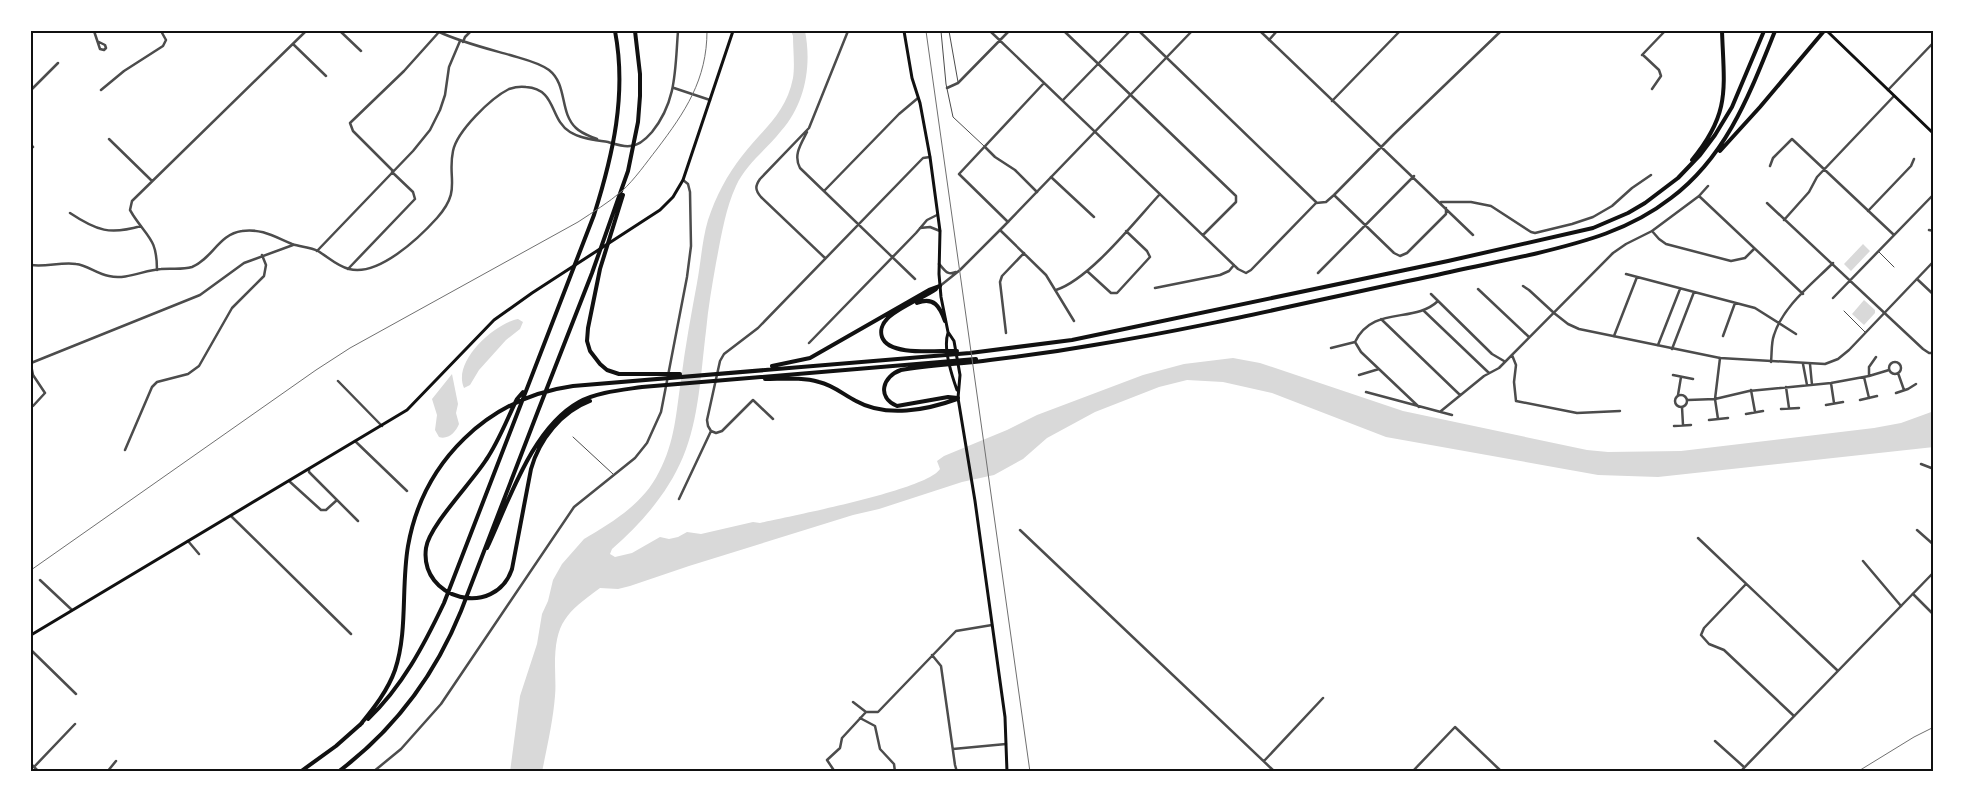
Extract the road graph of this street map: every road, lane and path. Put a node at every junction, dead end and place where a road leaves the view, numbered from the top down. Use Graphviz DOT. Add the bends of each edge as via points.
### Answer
graph roads {
  1 [pos="94,31"];
  2 [pos="162,31"];
  3 [pos="306,31"];
  4 [pos="340,31"];
  5 [pos="471,31"];
  6 [pos="615,31"];
  7 [pos="635,31"];
  8 [pos="678,31"];
  9 [pos="733,31"];
  10 [pos="848,31"];
  11 [pos="941,31"];
  12 [pos="950,31"];
  13 [pos="990,31"];
  14 [pos="1008,31"];
  15 [pos="1064,31"];
  16 [pos="1130,31"];
  17 [pos="1139,31"];
  18 [pos="1192,31"];
  19 [pos="1260,31"];
  20 [pos="1277,31"];
  21 [pos="1400,31"];
  22 [pos="1501,31"];
  23 [pos="1665,31"];
  24 [pos="1722,31"];
  25 [pos="1764,31"];
  26 [pos="1775,31"];
  27 [pos="1825,31"];
  28 [pos="438,32"];
  29 [pos="904,32"];
  30 [pos="1000,40"];
  31 [pos="1268,40"];
  32 [pos="462,41"];
  33 [pos="99,42"];
  34 [pos="1934,42"];
  35 [pos="293,44"];
  36 [pos="360,51"];
  37 [pos="1167,58"];
  38 [pos="58,64"];
  39 [pos="1098,64"];
  40 [pos="326,76"];
  41 [pos="958,82"];
  42 [pos="1044,83"];
  43 [pos="674,88"];
  44 [pos="947,88"];
  45 [pos="1652,89"];
  46 [pos="31,90"];
  47 [pos="101,90"];
  48 [pos="1888,90"];
  49 [pos="1130,95"];
  50 [pos="1894,96"];
  51 [pos="918,98"];
  52 [pos="710,100"];
  53 [pos="1062,101"];
  54 [pos="1332,101"];
  55 [pos="809,128"];
  56 [pos="1095,132"];
  57 [pos="1934,134"];
  58 [pos="109,139"];
  59 [pos="603,141"];
  60 [pos="985,147"];
  61 [pos="1380,148"];
  62 [pos="930,156"];
  63 [pos="1914,158"];
  64 [pos="1711,159"];
  65 [pos="1770,166"];
  66 [pos="1824,169"];
  67 [pos="628,171"];
  68 [pos="393,172"];
  69 [pos="1651,175"];
  70 [pos="1414,176"];
  71 [pos="1051,177"];
  72 [pos="152,180"];
  73 [pos="683,180"];
  74 [pos="1708,186"];
  75 [pos="1668,187"];
  76 [pos="824,191"];
  77 [pos="1037,192"];
  78 [pos="1160,194"];
  79 [pos="1934,194"];
  80 [pos="1334,195"];
  81 [pos="1698,196"];
  82 [pos="1440,202"];
  83 [pos="1316,203"];
  84 [pos="1767,203"];
  85 [pos="1446,208"];
  86 [pos="1868,211"];
  87 [pos="70,213"];
  88 [pos="937,215"];
  89 [pos="1094,217"];
  90 [pos="1784,220"];
  91 [pos="1008,222"];
  92 [pos="858,224"];
  93 [pos="1365,225"];
  94 [pos="141,226"];
  95 [pos="920,228"];
  96 [pos="1000,230"];
  97 [pos="1929,230"];
  98 [pos="940,231"];
  99 [pos="1126,231"];
  100 [pos="1652,231"];
  101 [pos="1934,231"];
  102 [pos="1203,235"];
  103 [pos="1473,235"];
  104 [pos="1894,235"];
  105 [pos="294,244"];
  106 [pos="1755,249"];
  107 [pos="318,251"];
  108 [pos="1878,252"];
  109 [pos="1024,253"];
  110 [pos="262,255"];
  111 [pos="892,257"];
  112 [pos="825,258"];
  113 [pos="1934,261"];
  114 [pos="939,263"];
  115 [pos="1833,263"];
  116 [pos="31,265"];
  117 [pos="1234,265"];
  118 [pos="1894,267"];
  119 [pos="348,269"];
  120 [pos="157,270"];
  121 [pos="960,270"];
  122 [pos="1087,271"];
  123 [pos="1318,273"];
  124 [pos="1626,274"];
  125 [pos="1637,277"];
  126 [pos="915,279"];
  127 [pos="1916,279"];
  128 [pos="1851,280"];
  129 [pos="940,286"];
  130 [pos="1523,286"];
  131 [pos="1155,288"];
  132 [pos="1680,288"];
  133 [pos="1478,289"];
  134 [pos="1056,290"];
  135 [pos="1694,292"];
  136 [pos="1431,294"];
  137 [pos="1803,294"];
  138 [pos="1934,295"];
  139 [pos="1832,298"];
  140 [pos="1438,300"];
  141 [pos="1735,303"];
  142 [pos="906,307"];
  143 [pos="1422,310"];
  144 [pos="1844,311"];
  145 [pos="1885,312"];
  146 [pos="1554,313"];
  147 [pos="1380,319"];
  148 [pos="945,321"];
  149 [pos="1074,321"];
  150 [pos="1780,324"];
  151 [pos="948,332"];
  152 [pos="1006,332"];
  153 [pos="1866,332"];
  154 [pos="1796,334"];
  155 [pos="1614,336"];
  156 [pos="1723,336"];
  157 [pos="1529,337"];
  158 [pos="1355,342"];
  159 [pos="809,343"];
  160 [pos="1658,346"];
  161 [pos="1331,348"];
  162 [pos="1672,349"];
  163 [pos="970,353"];
  164 [pos="1933,353"];
  165 [pos="1512,355"];
  166 [pos="1876,357"];
  167 [pos="1003,358"];
  168 [pos="1720,358"];
  169 [pos="1504,361"];
  170 [pos="1771,362"];
  171 [pos="31,364"];
  172 [pos="1803,364"];
  173 [pos="1810,364"];
  174 [pos="1379,369"];
  175 [pos="747,370"];
  176 [pos="1889,370"];
  177 [pos="1488,373"];
  178 [pos="1898,373"];
  179 [pos="1673,375"];
  180 [pos="1359,376"];
  181 [pos="1869,376"];
  182 [pos="654,377"];
  183 [pos="1681,377"];
  184 [pos="1864,377"];
  185 [pos="738,379"];
  186 [pos="1693,379"];
  187 [pos="338,381"];
  188 [pos="1830,383"];
  189 [pos="1916,384"];
  190 [pos="1807,385"];
  191 [pos="1812,385"];
  192 [pos="1786,387"];
  193 [pos="957,390"];
  194 [pos="1751,390"];
  195 [pos="1904,390"];
  196 [pos="524,391"];
  197 [pos="1366,392"];
  198 [pos="1896,393"];
  199 [pos="1460,395"];
  200 [pos="598,396"];
  201 [pos="1678,396"];
  202 [pos="1877,396"];
  203 [pos="958,398"];
  204 [pos="1869,398"];
  205 [pos="1716,399"];
  206 [pos="1688,400"];
  207 [pos="1860,400"];
  208 [pos="1843,402"];
  209 [pos="1834,403"];
  210 [pos="1826,405"];
  211 [pos="34,406"];
  212 [pos="1420,407"];
  213 [pos="1682,407"];
  214 [pos="1789,408"];
  215 [pos="1799,408"];
  216 [pos="1781,409"];
  217 [pos="1620,410"];
  218 [pos="1442,411"];
  219 [pos="1763,411"];
  220 [pos="1755,412"];
  221 [pos="1746,414"];
  222 [pos="1452,415"];
  223 [pos="1728,418"];
  224 [pos="773,419"];
  225 [pos="1718,419"];
  226 [pos="1708,420"];
  227 [pos="1682,425"];
  228 [pos="1691,425"];
  229 [pos="382,426"];
  230 [pos="1674,426"];
  231 [pos="711,431"];
  232 [pos="573,437"];
  233 [pos="356,441"];
  234 [pos="125,450"];
  235 [pos="1921,464"];
  236 [pos="309,469"];
  237 [pos="1934,469"];
  238 [pos="613,474"];
  239 [pos="289,481"];
  240 [pos="407,491"];
  241 [pos="679,499"];
  242 [pos="337,500"];
  243 [pos="231,516"];
  244 [pos="358,521"];
  245 [pos="1020,530"];
  246 [pos="1917,530"];
  247 [pos="1698,538"];
  248 [pos="188,541"];
  249 [pos="1934,545"];
  250 [pos="199,554"];
  251 [pos="1863,561"];
  252 [pos="478,568"];
  253 [pos="1934,572"];
  254 [pos="40,580"];
  255 [pos="1746,584"];
  256 [pos="1913,594"];
  257 [pos="1901,606"];
  258 [pos="72,610"];
  259 [pos="1934,615"];
  260 [pos="992,625"];
  261 [pos="351,634"];
  262 [pos="31,635"];
  263 [pos="31,650"];
  264 [pos="932,655"];
  265 [pos="1837,670"];
  266 [pos="76,694"];
  267 [pos="1323,698"];
  268 [pos="852,702"];
  269 [pos="866,712"];
  270 [pos="1794,716"];
  271 [pos="860,718"];
  272 [pos="76,724"];
  273 [pos="360,724"];
  274 [pos="1715,741"];
  275 [pos="1007,744"];
  276 [pos="953,749"];
  277 [pos="116,761"];
  278 [pos="1264,761"];
  279 [pos="32,765"];
  280 [pos="1744,767"];
  281 [pos="39,772"];
  282 [pos="107,772"];
  283 [pos="300,772"];
  284 [pos="338,772"];
  285 [pos="373,772"];
  286 [pos="835,772"];
  287 [pos="895,772"];
  288 [pos="957,772"];
  289 [pos="1007,772"];
  290 [pos="1275,772"];
  291 [pos="1412,772"];
  292 [pos="1502,772"];
  293 [pos="1740,772"];
  1 -- 33 [label="street"];
  2 -- 47 [label="street" via="166,40 163,46"];
  3 -- 35 [label="street"];
  4 -- 36 [label="street"];
  5 -- 32 [label="street"];
  6 -- 196 [label="highway" via="619,90 608,168 563,295"];
  7 -- 67 [label="highway" via="640,74 638,122"];
  8 -- 43 [label="street"];
  9 -- 52 [label="main road"];
  10 -- 55 [label="street"];
  11 -- 44 [label="lane"];
  12 -- 41 [label="lane"];
  13 -- 30 [label="street"];
  14 -- 30 [label="street"];
  15 -- 39 [label="street"];
  16 -- 39 [label="street"];
  17 -- 37 [label="street"];
  18 -- 37 [label="street"];
  19 -- 31 [label="street"];
  20 -- 31 [label="street"];
  21 -- 54 [label="street"];
  22 -- 61 [label="street"];
  23 -- 45 [label="street" via="1642,55 1659,70 1661,76"];
  24 -- 75 [label="highway" via="1724,89 1721,113 1702,148"];
  25 -- 75 [label="highway" via="1722,125 1695,161"];
  26 -- 64 [label="highway" via="1740,114"];
  27 -- 48 [label="main road"];
  27 -- 64 [label="highway"];
  28 -- 32 [label="street"];
  28 -- 68 [label="street" via="350,125"];
  29 -- 51 [label="main road"];
  30 -- 41 [label="street"];
  30 -- 42 [label="street"];
  31 -- 54 [label="street"];
  32 -- 59 [label="street" via="546,68 558,80 573,125"];
  32 -- 68 [label="street" via="449,67 445,95 433,124"];
  34 -- 48 [label="street"];
  35 -- 40 [label="street"];
  35 -- 72 [label="street"];
  37 -- 49 [label="street"];
  37 -- 83 [label="street"];
  38 -- 46 [label="street"];
  39 -- 49 [label="street"];
  39 -- 53 [label="street"];
  41 -- 44 [label="street"];
  42 -- 53 [label="street"];
  42 -- 60 [label="street"];
  43 -- 52 [label="street"];
  43 -- 59 [label="street" via="658,124 643,141 628,146"];
  44 -- 60 [label="lane" via="956,121"];
  48 -- 50 [label="main road"];
  49 -- 56 [label="street"];
  49 -- 102 [label="street" via="1237,199"];
  50 -- 57 [label="main road"];
  50 -- 66 [label="street"];
  51 -- 62 [label="main road"];
  51 -- 76 [label="street"];
  52 -- 73 [label="main road"];
  53 -- 56 [label="street"];
  54 -- 61 [label="street"];
  55 -- 76 [label="street" via="799,148 797,161"];
  55 -- 112 [label="street" via="760,179 756,188 763,199"];
  56 -- 71 [label="street"];
  56 -- 78 [label="street"];
  58 -- 72 [label="street"];
  59 -- 119 [label="street" via="567,131 558,120 550,100 536,89 506,90 459,136 453,153 452,194 438,217 412,242 376,267"];
  60 -- 77 [label="street"];
  60 -- 91 [label="street" via="959,174"];
  61 -- 70 [label="street" via="1386,149"];
  61 -- 80 [label="street"];
  62 -- 88 [label="main road"];
  62 -- 92 [label="street" via="923,158"];
  63 -- 86 [label="street" via="1911,166"];
  64 -- 167 [label="highway" via="1682,190 1648,215 1623,228 1582,242 1183,329"];
  65 -- 66 [label="street" via="1773,158 1792,139"];
  66 -- 86 [label="street"];
  66 -- 90 [label="street"];
  67 -- 182 [label="highway" via="600,269 587,341 600,364 612,372"];
  67 -- 252 [label="highway"];
  68 -- 107 [label="street"];
  68 -- 119 [label="street" via="411,189 415,196 413,201"];
  69 -- 82 [label="street" via="1612,206 1592,217 1536,233 1491,206"];
  70 -- 82 [label="street"];
  70 -- 93 [label="street"];
  71 -- 77 [label="street"];
  71 -- 89 [label="street"];
  72 -- 94 [label="street" via="134,198 131,206"];
  73 -- 229 [label="main road" via="673,197 654,215 494,320 415,404"];
  73 -- 238 [label="street" via="690,192 692,246 661,412 644,448"];
  74 -- 81 [label="street"];
  75 -- 163 [label="highway" via="1611,221 1558,238 1130,329"];
  76 -- 92 [label="street"];
  77 -- 91 [label="street"];
  78 -- 99 [label="street"];
  78 -- 102 [label="street"];
  79 -- 104 [label="street"];
  80 -- 83 [label="street" via="1326,202"];
  80 -- 93 [label="street"];
  81 -- 100 [label="street"];
  81 -- 106 [label="street"];
  82 -- 85 [label="street"];
  83 -- 117 [label="street" via="1250,271 1243,272"];
  84 -- 90 [label="street"];
  85 -- 93 [label="street" via="1446,214 1407,253 1400,256"];
  85 -- 103 [label="street"];
  86 -- 104 [label="street"];
  87 -- 94 [label="street" via="86,224 107,230 118,232"];
  88 -- 95 [label="street"];
  88 -- 98 [label="main road"];
  90 -- 115 [label="street"];
  91 -- 96 [label="street"];
  92 -- 111 [label="street"];
  92 -- 112 [label="street"];
  93 -- 123 [label="street"];
  94 -- 120 [label="street" via="153,243"];
  95 -- 98 [label="street"];
  95 -- 111 [label="street"];
  96 -- 109 [label="street"];
  96 -- 121 [label="street"];
  97 -- 101 [label="street"];
  98 -- 114 [label="main road"];
  99 -- 122 [label="street"];
  99 -- 122 [label="street" via="1150,257 1117,293 1109,292"];
  100 -- 106 [label="street" via="1666,244 1731,261 1745,258"];
  100 -- 146 [label="street" via="1618,248"];
  102 -- 117 [label="street"];
  104 -- 108 [label="street"];
  105 -- 107 [label="street"];
  105 -- 110 [label="street"];
  105 -- 120 [label="street" via="267,233 240,231 223,239 194,266"];
  106 -- 137 [label="street"];
  107 -- 119 [label="street"];
  108 -- 118 [label="lane"];
  108 -- 128 [label="street"];
  109 -- 134 [label="street"];
  109 -- 152 [label="street" via="1000,282"];
  110 -- 171 [label="street" via="244,263 200,296"];
  110 -- 234 [label="street" via="266,265 264,276 232,308 199,366 188,374 157,382 152,387"];
  111 -- 126 [label="street"];
  111 -- 159 [label="street"];
  112 -- 231 [label="street" via="758,328 722,357 708,420"];
  113 -- 127 [label="street"];
  114 -- 121 [label="street" via="948,273"];
  114 -- 129 [label="main road"];
  115 -- 128 [label="street"];
  115 -- 137 [label="street"];
  116 -- 120 [label="street" via="78,264 113,277"];
  117 -- 131 [label="street" via="1220,275"];
  121 -- 129 [label="street"];
  122 -- 134 [label="street" via="1071,284"];
  124 -- 125 [label="street"];
  125 -- 132 [label="street"];
  125 -- 155 [label="street"];
  127 -- 138 [label="street"];
  127 -- 145 [label="street"];
  128 -- 139 [label="street"];
  128 -- 145 [label="street"];
  129 -- 142 [label="highway"];
  129 -- 148 [label="main road"];
  129 -- 175 [label="highway" via="810,358"];
  130 -- 146 [label="street"];
  132 -- 135 [label="street"];
  132 -- 160 [label="street"];
  133 -- 157 [label="street"];
  134 -- 149 [label="street"];
  135 -- 141 [label="street"];
  135 -- 162 [label="street"];
  136 -- 140 [label="street"];
  137 -- 150 [label="street"];
  140 -- 143 [label="street" via="1431,308"];
  140 -- 169 [label="street" via="1492,354"];
  141 -- 150 [label="street" via="1755,308"];
  141 -- 156 [label="street"];
  142 -- 148 [label="highway" via="924,300 932,301"];
  142 -- 163 [label="highway" via="889,317 883,325 882,335 889,347"];
  143 -- 147 [label="street"];
  143 -- 177 [label="street"];
  144 -- 153 [label="lane"];
  145 -- 153 [label="street"];
  145 -- 164 [label="street" via="1924,349"];
  146 -- 155 [label="street" via="1573,327"];
  146 -- 157 [label="street"];
  147 -- 158 [label="street" via="1370,324"];
  147 -- 199 [label="street"];
  148 -- 151 [label="main road"];
  150 -- 154 [label="street"];
  150 -- 170 [label="street" via="1773,338"];
  151 -- 193 [label="main road" via="946,339"];
  151 -- 193 [label="main road" via="954,341 960,375"];
  153 -- 173 [label="street" via="1838,360"];
  155 -- 160 [label="street"];
  157 -- 165 [label="street"];
  158 -- 161 [label="street"];
  158 -- 174 [label="street"];
  160 -- 162 [label="street"];
  162 -- 168 [label="street"];
  163 -- 175 [label="highway"];
  165 -- 169 [label="street"];
  165 -- 217 [label="street" via="1516,365 1516,400 1578,413"];
  166 -- 181 [label="street" via="1869,366"];
  167 -- 185 [label="highway"];
  167 -- 203 [label="highway" via="901,370 889,376 884,386 888,399 897,406"];
  168 -- 170 [label="street"];
  168 -- 205 [label="street"];
  169 -- 177 [label="street" via="1499,368"];
  170 -- 172 [label="street"];
  171 -- 211 [label="street" via="33,375 45,393"];
  172 -- 173 [label="street"];
  172 -- 190 [label="street"];
  173 -- 191 [label="street"];
  174 -- 180 [label="street"];
  174 -- 212 [label="street"];
  175 -- 182 [label="highway"];
  176 -- 178 [label="street" via="1893,374"];
  176 -- 178 [label="street" via="1891,364 1898,363 1901,368"];
  176 -- 181 [label="street"];
  177 -- 199 [label="street"];
  178 -- 195 [label="street"];
  179 -- 183 [label="street"];
  181 -- 184 [label="street"];
  182 -- 273 [label="highway" via="562,388 525,398 477,426 444,460 425,493 412,529 395,670 380,698"];
  183 -- 186 [label="street"];
  183 -- 201 [label="street"];
  184 -- 188 [label="street"];
  184 -- 204 [label="street"];
  185 -- 200 [label="highway" via="616,391"];
  185 -- 203 [label="highway" via="820,382 871,408 890,411"];
  187 -- 229 [label="street"];
  188 -- 191 [label="street"];
  188 -- 209 [label="street"];
  189 -- 195 [label="street"];
  190 -- 191 [label="street"];
  190 -- 192 [label="street"];
  192 -- 194 [label="street"];
  192 -- 214 [label="street"];
  193 -- 203 [label="main road"];
  194 -- 205 [label="street"];
  194 -- 220 [label="street"];
  195 -- 198 [label="street"];
  196 -- 200 [label="highway" via="486,462 435,528 428,542 427,564 434,579 444,590 461,598 488,595 499,589 508,578 531,469 540,447 564,418"];
  196 -- 273 [label="highway" via="454,579 430,632 406,674 380,706"];
  197 -- 212 [label="street"];
  199 -- 218 [label="street"];
  200 -- 252 [label="highway" via="569,408 543,434"];
  201 -- 206 [label="street" via="1684,395"];
  201 -- 213 [label="street" via="1676,402"];
  202 -- 204 [label="street"];
  203 -- 260 [label="main road"];
  204 -- 207 [label="street"];
  205 -- 206 [label="street"];
  205 -- 225 [label="street"];
  206 -- 213 [label="street"];
  208 -- 209 [label="street"];
  209 -- 210 [label="street"];
  212 -- 218 [label="street"];
  213 -- 227 [label="street"];
  214 -- 215 [label="street"];
  214 -- 216 [label="street"];
  218 -- 222 [label="street"];
  219 -- 220 [label="street"];
  220 -- 221 [label="street"];
  223 -- 225 [label="street"];
  224 -- 231 [label="street" via="753,400 725,428 718,433"];
  225 -- 226 [label="street"];
  227 -- 228 [label="street"];
  227 -- 230 [label="street"];
  229 -- 233 [label="main road"];
  231 -- 241 [label="street"];
  232 -- 238 [label="lane"];
  233 -- 236 [label="main road"];
  233 -- 240 [label="street"];
  235 -- 237 [label="street"];
  236 -- 239 [label="main road"];
  236 -- 242 [label="street"];
  238 -- 285 [label="street" via="574,507 441,704 401,748"];
  239 -- 242 [label="street" via="321,510 326,510"];
  239 -- 243 [label="main road"];
  242 -- 244 [label="street"];
  243 -- 248 [label="main road"];
  243 -- 261 [label="street"];
  245 -- 278 [label="street"];
  246 -- 249 [label="street"];
  247 -- 255 [label="street"];
  248 -- 250 [label="street"];
  248 -- 258 [label="main road"];
  251 -- 257 [label="street"];
  252 -- 284 [label="highway" via="449,640 431,672 378,738"];
  253 -- 256 [label="street"];
  254 -- 258 [label="street"];
  255 -- 265 [label="street"];
  255 -- 270 [label="street" via="1704,628 1702,636 1709,644 1724,650"];
  256 -- 257 [label="street"];
  256 -- 259 [label="street"];
  257 -- 265 [label="street"];
  258 -- 262 [label="main road"];
  260 -- 264 [label="street" via="956,631"];
  260 -- 275 [label="main road"];
  263 -- 266 [label="street"];
  264 -- 269 [label="street" via="880,711"];
  264 -- 276 [label="street" via="941,666"];
  265 -- 270 [label="street"];
  267 -- 278 [label="street"];
  268 -- 269 [label="street"];
  269 -- 271 [label="street"];
  270 -- 280 [label="street"];
  271 -- 286 [label="street" via="842,738 840,748 827,760"];
  271 -- 287 [label="street" via="875,726 880,749 894,764"];
  272 -- 279 [label="street"];
  273 -- 283 [label="highway"];
  274 -- 280 [label="street"];
  275 -- 276 [label="street"];
  275 -- 289 [label="main road"];
  276 -- 288 [label="street"];
  277 -- 282 [label="street"];
  278 -- 290 [label="street"];
  279 -- 281 [label="street"];
  280 -- 293 [label="street"];
  291 -- 292 [label="street" via="1455,727"];
}
